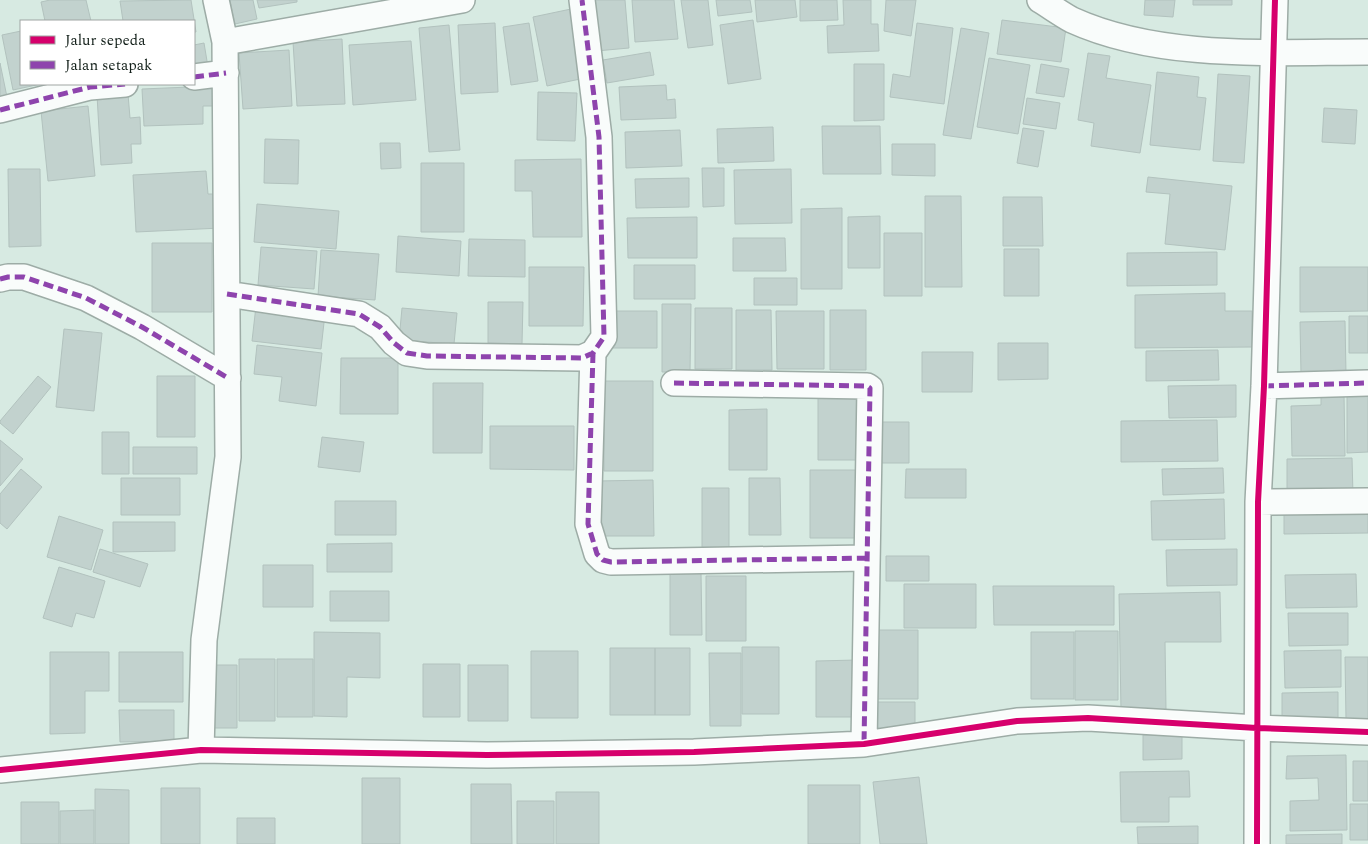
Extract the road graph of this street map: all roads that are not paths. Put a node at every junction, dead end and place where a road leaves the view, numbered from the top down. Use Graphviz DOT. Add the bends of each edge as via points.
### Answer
graph roads {
  1 [pos="216,0"];
  2 [pos="462,0"];
  3 [pos="582,0"];
  4 [pos="1040,0"];
  5 [pos="1275,0"];
  6 [pos="225,42"];
  7 [pos="1274,52"];
  8 [pos="1368,52"];
  9 [pos="226,74"];
  10 [pos="195,77"];
  11 [pos="113,85"];
  12 [pos="0,110"];
  13 [pos="0,279"];
  14 [pos="227,294"];
  15 [pos="593,353"];
  16 [pos="228,378"];
  17 [pos="674,383"];
  18 [pos="1368,383"];
  19 [pos="1264,386"];
  20 [pos="1368,501"];
  21 [pos="1258,502"];
  22 [pos="866,558"];
  23 [pos="1257,728"];
  24 [pos="1368,732"];
  25 [pos="864,744"];
  26 [pos="202,750"];
  27 [pos="0,770"];
  28 [pos="1257,844"];
  1 -- 6 [label="street"];
  2 -- 6 [label="street"];
  3 -- 15 [label="street" via="599,137 604,338"];
  4 -- 7 [label="street" via="1072,19 1115,36 1226,52"];
  5 -- 7 [label="street"];
  6 -- 9 [label="street"];
  7 -- 8 [label="street"];
  7 -- 19 [label="street"];
  9 -- 10 [label="street"];
  9 -- 14 [label="street"];
  11 -- 12 [label="street" via="90,87"];
  13 -- 16 [label="street" via="24,277 86,298 142,326"];
  14 -- 15 [label="street" via="359,314 380,327 407,353 582,358"];
  14 -- 16 [label="street"];
  15 -- 22 [label="street" via="588,524 597,554 603,560"];
  16 -- 26 [label="street" via="228,457 204,640"];
  17 -- 22 [label="street" via="869,386"];
  18 -- 19 [label="street"];
  19 -- 21 [label="street"];
  20 -- 21 [label="street"];
  21 -- 23 [label="street"];
  22 -- 25 [label="street"];
  23 -- 24 [label="street"];
  23 -- 25 [label="street" via="1088,718 1017,721"];
  23 -- 28 [label="street"];
  25 -- 26 [label="street" via="694,752 487,755"];
  26 -- 27 [label="street"];
}
